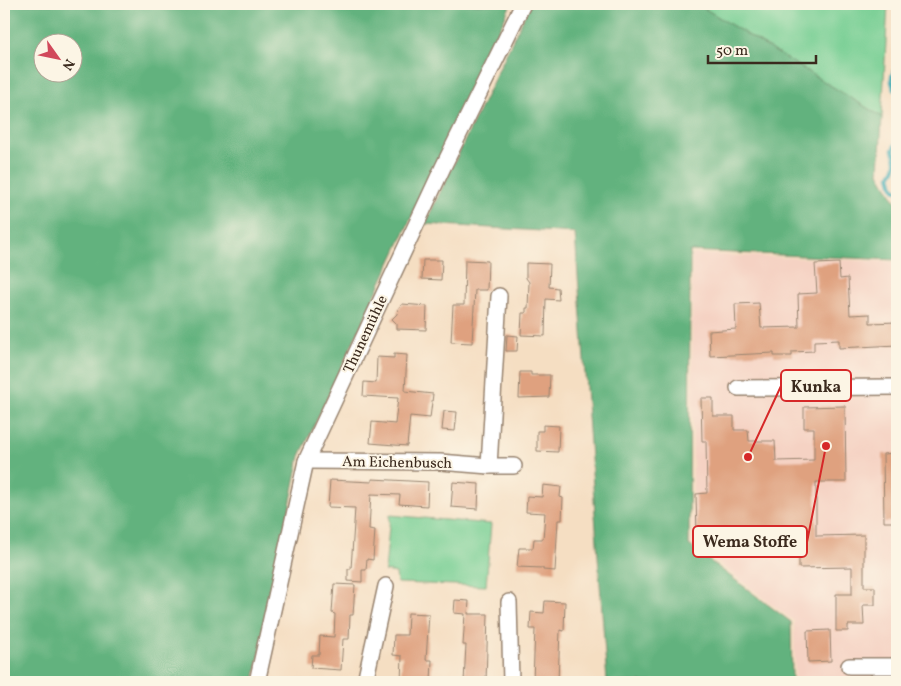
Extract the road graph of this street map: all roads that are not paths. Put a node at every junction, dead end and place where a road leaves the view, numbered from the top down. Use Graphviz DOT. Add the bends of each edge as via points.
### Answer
graph roads {
  1 [pos="523,4"];
  2 [pos="499,296"];
  3 [pos="897,387"];
  4 [pos="738,388"];
  5 [pos="306,461"];
  6 [pos="489,466"];
  7 [pos="514,466"];
  8 [pos="386,586"];
  9 [pos="509,602"];
  10 [pos="849,666"];
  11 [pos="897,666"];
  12 [pos="257,682"];
  13 [pos="365,682"];
  14 [pos="511,682"];
  1 -- 5 [label="street, Thunemühle"];
  2 -- 6 [label="street"];
  3 -- 4 [label="street"];
  5 -- 6 [label="street, Am Eichenbusch" via="440,462"];
  5 -- 12 [label="street, Thunemühle"];
  6 -- 7 [label="street, Am Eichenbusch"];
  8 -- 13 [label="street"];
  9 -- 14 [label="street"];
  10 -- 11 [label="street"];
}
